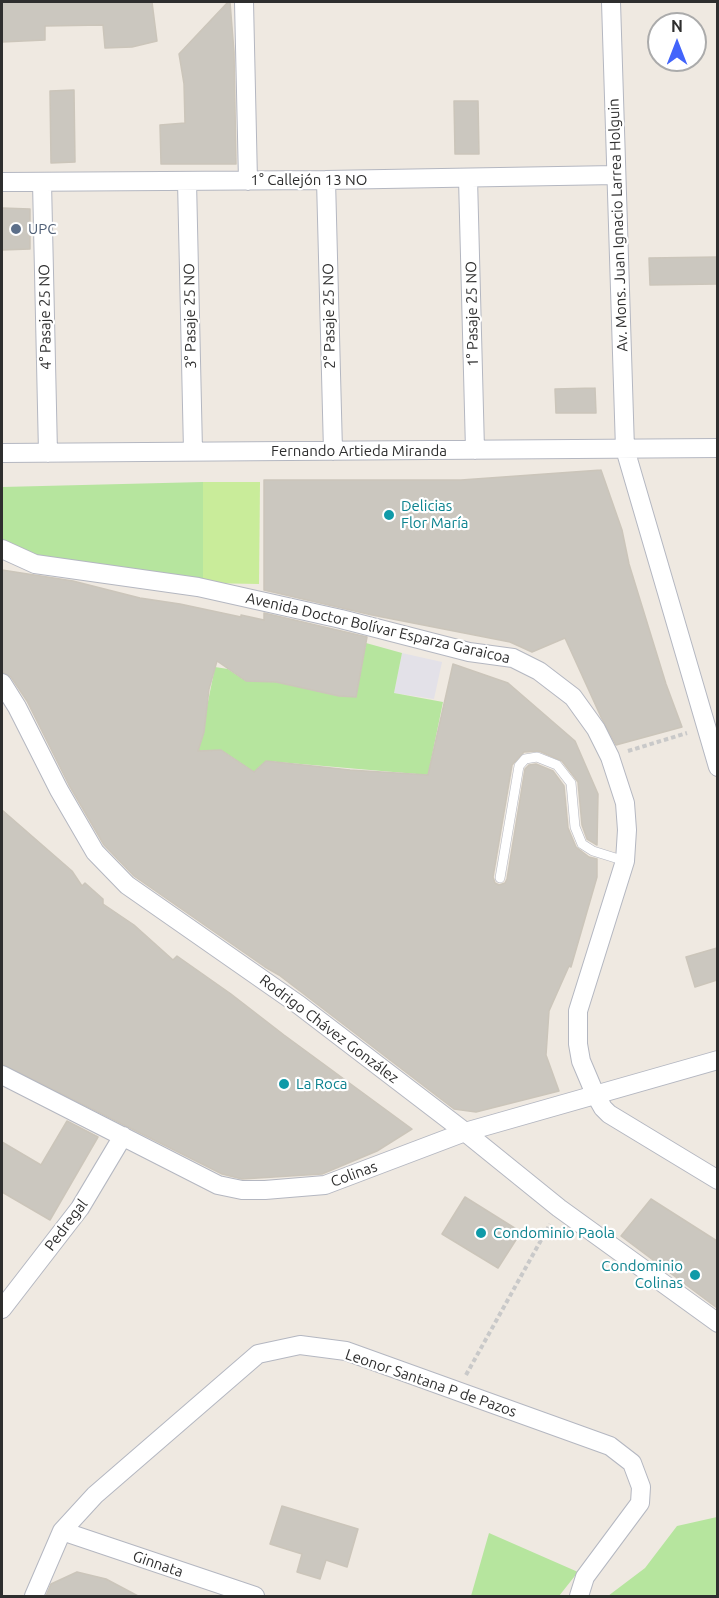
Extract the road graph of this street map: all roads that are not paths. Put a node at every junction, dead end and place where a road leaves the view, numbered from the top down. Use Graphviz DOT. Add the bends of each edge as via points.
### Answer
graph roads {
  1 [pos="244,2"];
  2 [pos="611,2"];
  3 [pos="616,175"];
  4 [pos="468,178"];
  5 [pos="326,180"];
  6 [pos="187,181"];
  7 [pos="248,181"];
  8 [pos="2,182"];
  9 [pos="42,182"];
  10 [pos="717,448"];
  11 [pos="625,449"];
  12 [pos="475,450"];
  13 [pos="193,452"];
  14 [pos="333,452"];
  15 [pos="2,453"];
  16 [pos="48,453"];
  17 [pos="2,549"];
  18 [pos="2,683"];
  19 [pos="717,767"];
  20 [pos="626,861"];
  21 [pos="500,878"];
  22 [pos="717,1060"];
  23 [pos="2,1075"];
  24 [pos="595,1094"];
  25 [pos="465,1132"];
  26 [pos="123,1136"];
  27 [pos="717,1180"];
  28 [pos="2,1310"];
  29 [pos="717,1323"];
  30 [pos="62,1531"];
  31 [pos="34,1596"];
  32 [pos="255,1596"];
  33 [pos="579,1596"];
  1 -- 7 [label="street"];
  2 -- 3 [label="street, Av. Mons. Juan Ignacio Larrea Holguin"];
  3 -- 4 [label="street, 1° Callejón 13 NO"];
  3 -- 11 [label="street, Av. Mons. Juan Ignacio Larrea Holguin"];
  4 -- 5 [label="street, 1° Callejón 13 NO"];
  4 -- 12 [label="street, 1° Pasaje 25 NO"];
  5 -- 7 [label="street, 1° Callejón 13 NO"];
  5 -- 14 [label="street, 2° Pasaje 25 NO"];
  6 -- 7 [label="street, 1° Callejón 13 NO"];
  6 -- 9 [label="street, 1° Callejón 13 NO"];
  6 -- 13 [label="street, 3° Pasaje 25 NO"];
  8 -- 9 [label="street, 1° Callejón 13 NO"];
  9 -- 16 [label="street, 4° Pasaje 25 NO"];
  10 -- 11 [label="street, Fernando Artieda Miranda"];
  11 -- 12 [label="street, Fernando Artieda Miranda"];
  11 -- 19 [label="street, Av. Mons. Juan Ignacio Larrea Holguin"];
  12 -- 14 [label="street, Fernando Artieda Miranda"];
  13 -- 14 [label="street, Fernando Artieda Miranda"];
  13 -- 16 [label="street, Fernando Artieda Miranda"];
  15 -- 16 [label="street, Fernando Artieda Miranda"];
  17 -- 20 [label="street, Avenida Doctor Bolívar Esparza Garaicoa" via="35,564 198,587 469,652 513,658 539,671 573,697 592,723 610,757 625,803"];
  18 -- 25 [label="street, Rodrigo Chávez González" via="80,827 110,870 299,1005"];
  20 -- 21 [label="lane" via="582,844 575,827 571,783 557,765 537,757 525,759 519,766"];
  20 -- 24 [label="street, Avenida Doctor Bolívar Esparza Garaicoa" via="578,1011 581,1061"];
  22 -- 24 [label="street, Colinas"];
  23 -- 26 [label="street, Colinas"];
  24 -- 25 [label="street, Colinas"];
  24 -- 27 [label="street, Avenida Doctor Bolívar Esparza Garaicoa" via="603,1108 622,1123"];
  25 -- 26 [label="street, Colinas" via="325,1185 242,1190 218,1185"];
  25 -- 29 [label="street, Rodrigo Chávez González" via="559,1208"];
  26 -- 28 [label="street, Pedregal" via="81,1208"];
  30 -- 31 [label="street, Leonor Santana P de Pazos"];
  30 -- 32 [label="street, Ginnata"];
  30 -- 33 [label="street, Leonor Santana P de Pazos" via="95,1495 258,1354 300,1345 346,1351 610,1446 632,1463 641,1487 640,1503 585,1577"];
}
